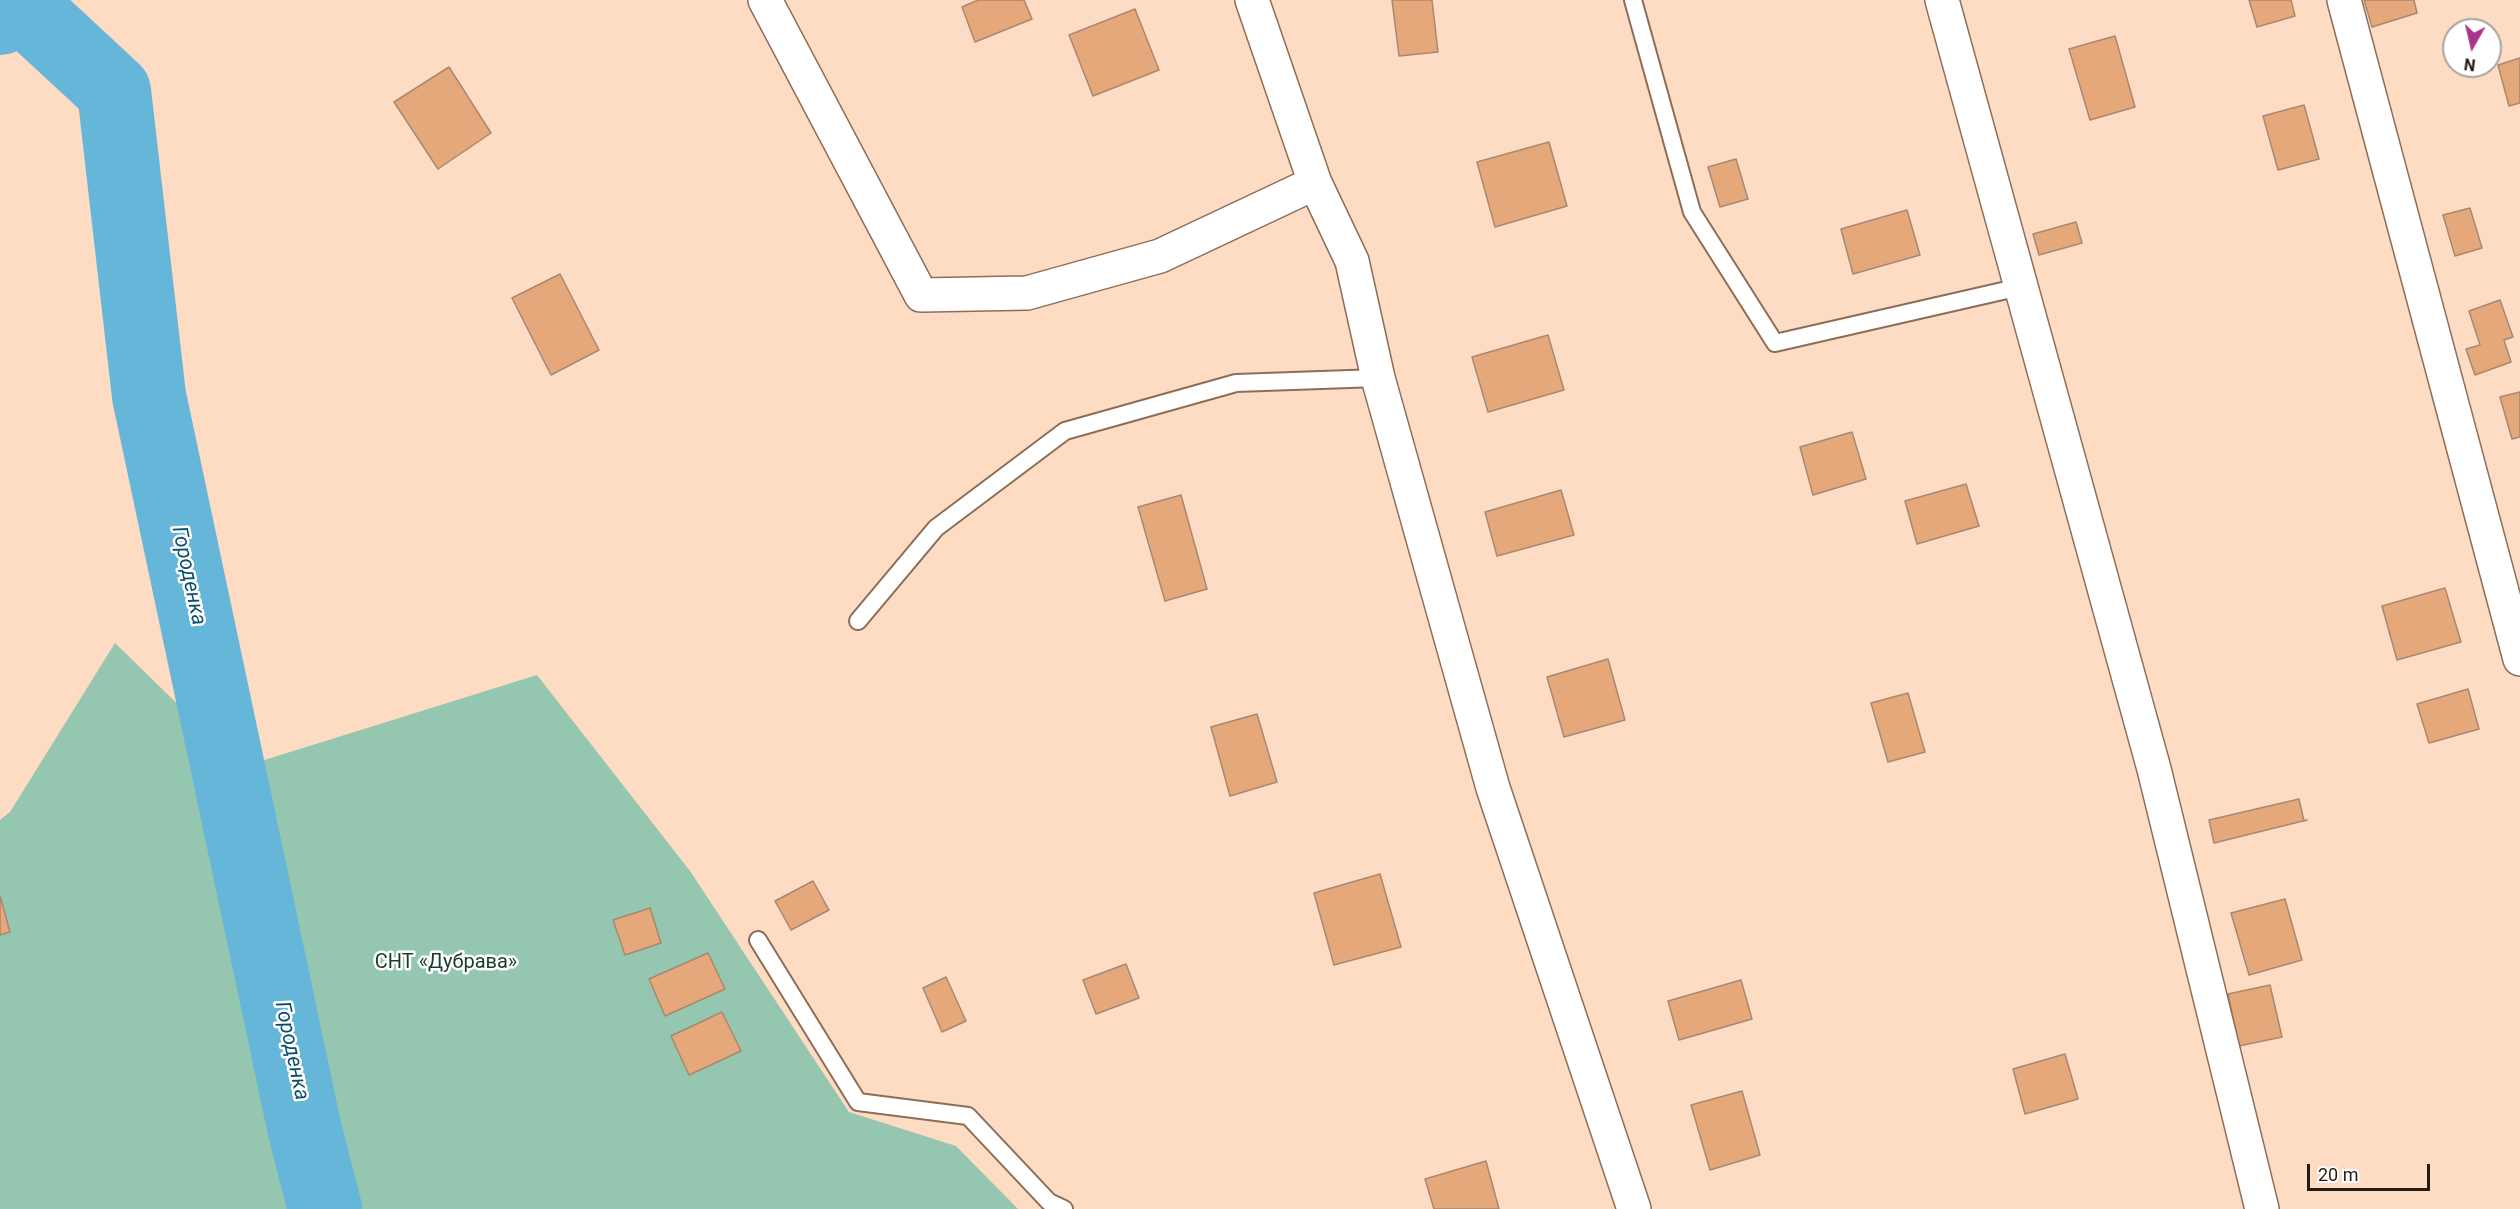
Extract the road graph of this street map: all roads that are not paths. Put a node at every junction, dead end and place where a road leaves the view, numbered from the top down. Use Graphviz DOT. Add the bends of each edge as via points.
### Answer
graph roads {
  1 [pos="765,0"];
  2 [pos="1252,0"];
  3 [pos="1634,0"];
  4 [pos="1942,0"];
  5 [pos="2344,0"];
  6 [pos="1315,183"];
  7 [pos="2020,287"];
  8 [pos="1378,378"];
  9 [pos="858,621"];
  10 [pos="2520,659"];
  11 [pos="758,940"];
  12 [pos="1065,1209"];
  13 [pos="1634,1209"];
  14 [pos="2262,1209"];
  1 -- 6 [label="street" via="921,295 1027,293 1160,256"];
  2 -- 6 [label="street"];
  3 -- 7 [label="lane" via="1692,212 1775,343"];
  4 -- 7 [label="street"];
  5 -- 10 [label="street"];
  6 -- 8 [label="street" via="1352,261"];
  7 -- 14 [label="street" via="2154,769"];
  8 -- 9 [label="lane" via="1236,383 1065,431 936,528"];
  8 -- 13 [label="street" via="1493,788"];
  11 -- 12 [label="lane" via="858,1102 968,1116 1049,1202"];
}
